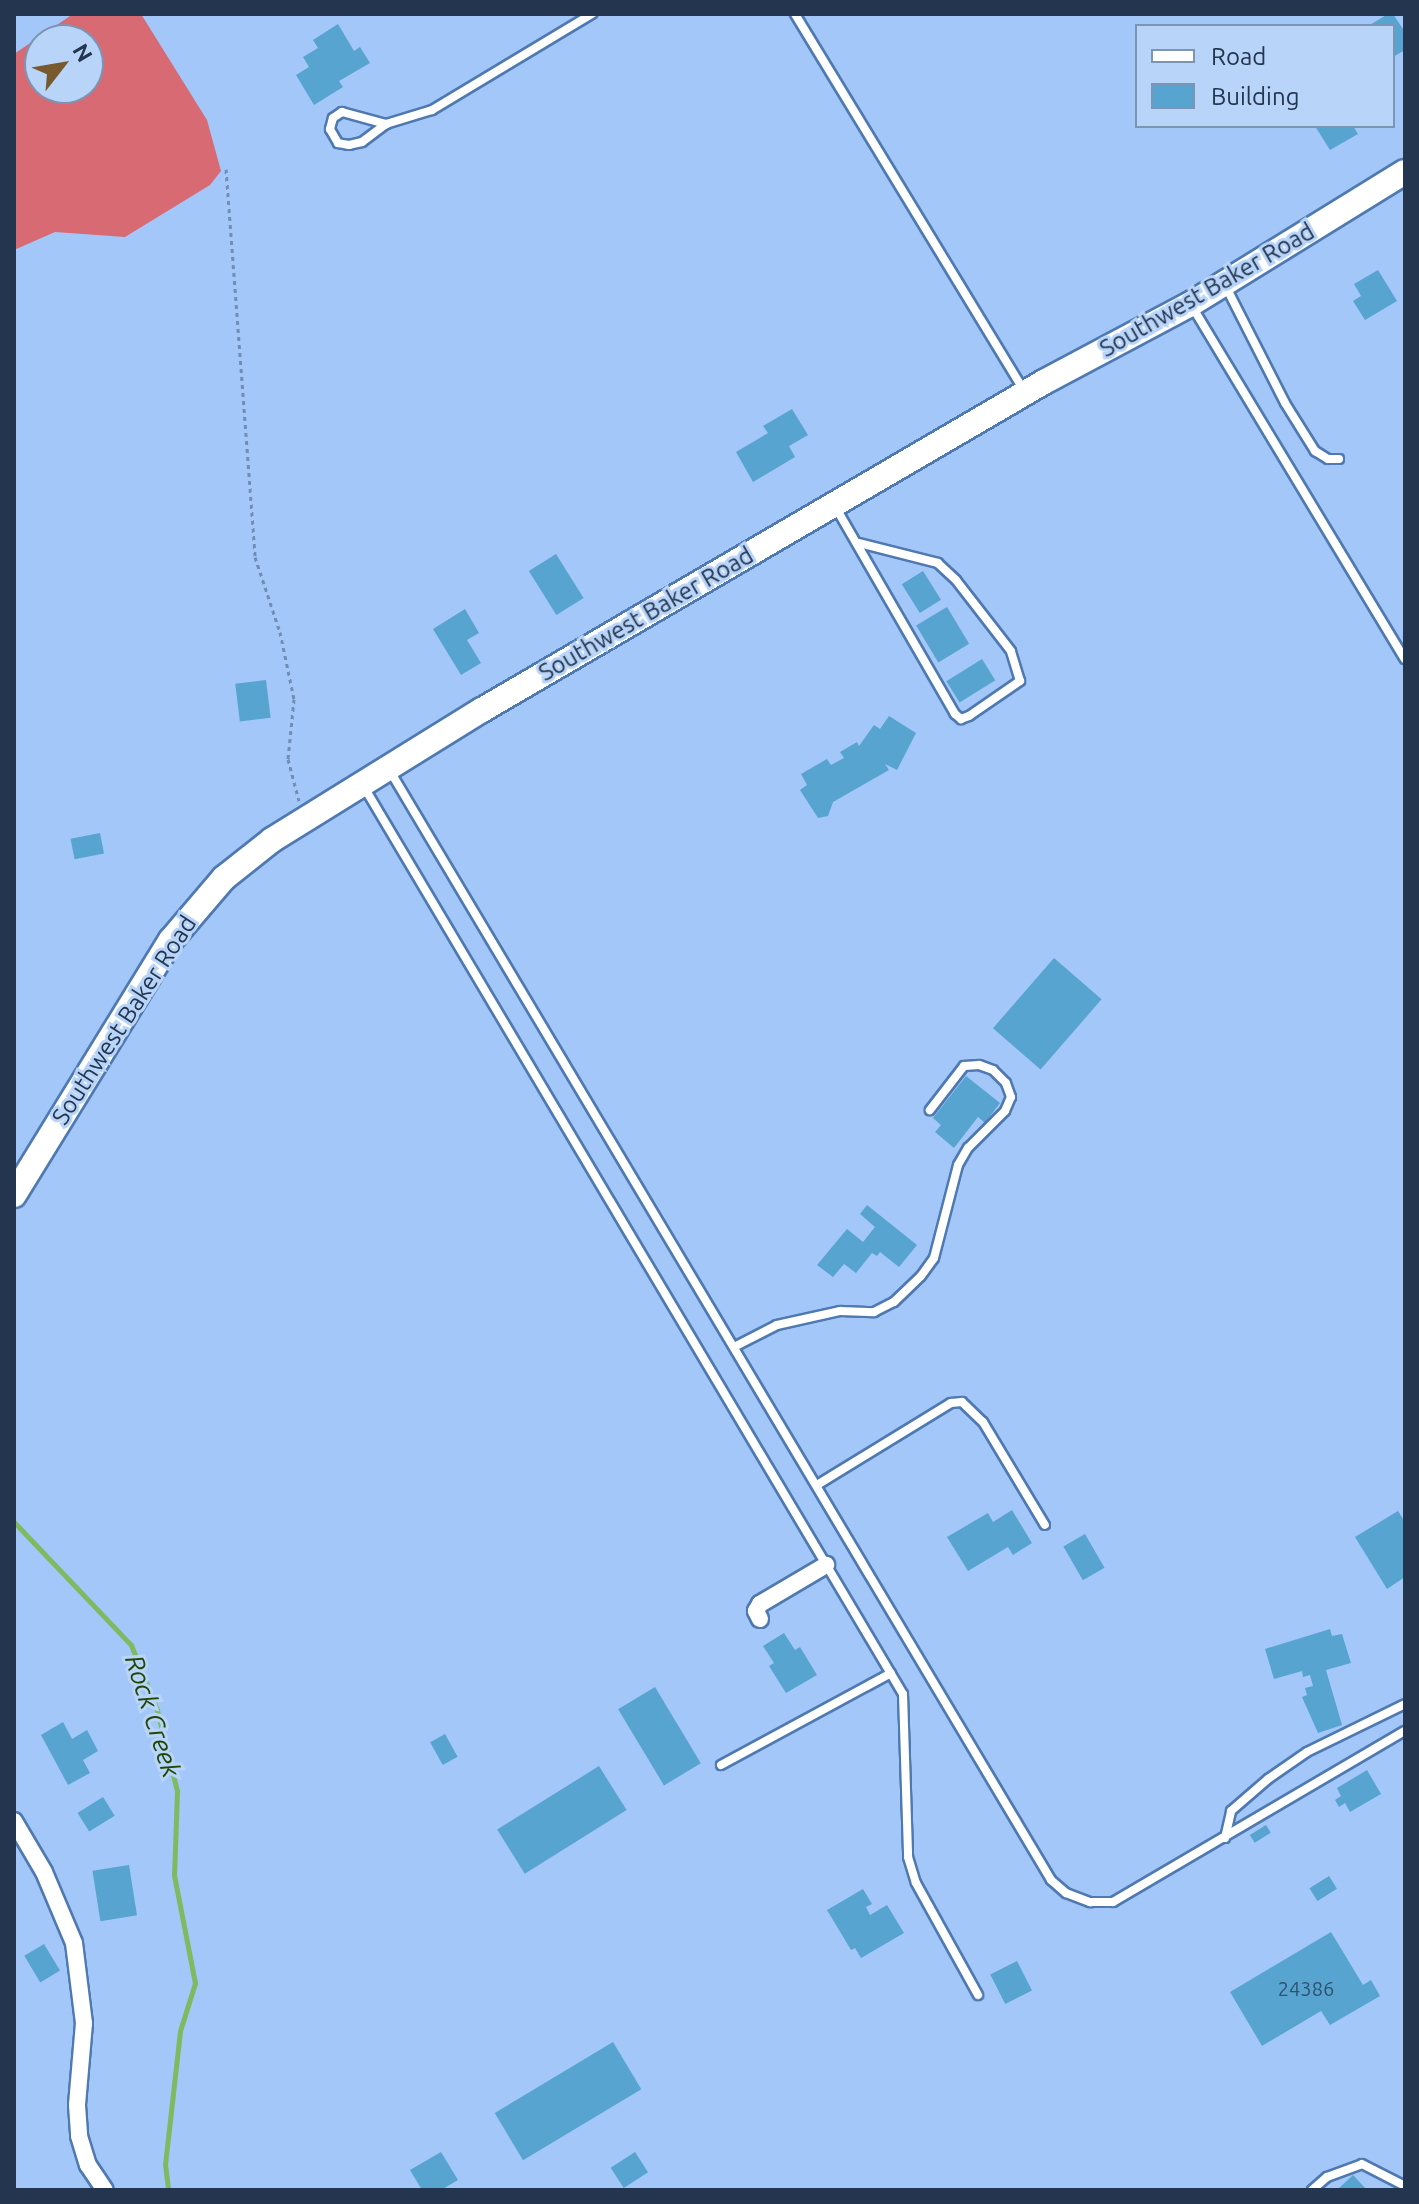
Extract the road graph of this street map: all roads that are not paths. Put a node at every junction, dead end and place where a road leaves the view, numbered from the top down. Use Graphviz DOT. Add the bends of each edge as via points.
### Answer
graph roads {
  1 [pos="592,14"];
  2 [pos="795,14"];
  3 [pos="386,124"];
  4 [pos="1405,172"];
  5 [pos="1224,283"];
  6 [pos="1191,304"];
  7 [pos="1026,393"];
  8 [pos="1339,459"];
  9 [pos="834,504"];
  10 [pos="859,543"];
  11 [pos="1405,659"];
  12 [pos="387,767"];
  13 [pos="361,783"];
  14 [pos="930,1110"];
  15 [pos="14,1195"];
  16 [pos="734,1347"];
  17 [pos="817,1485"];
  18 [pos="1045,1525"];
  19 [pos="826,1565"];
  20 [pos="760,1619"];
  21 [pos="891,1673"];
  22 [pos="1405,1704"];
  23 [pos="1405,1731"];
  24 [pos="721,1765"];
  25 [pos="14,1821"];
  26 [pos="1225,1838"];
  27 [pos="978,1995"];
  28 [pos="1405,2186"];
  29 [pos="105,2190"];
  30 [pos="1312,2190"];
  1 -- 3 [label="lane" via="432,110"];
  2 -- 7 [label="lane"];
  3 -- 3 [label="lane" via="342,112 330,129 338,143 349,145"];
  4 -- 5 [label="main road, Southwest Baker Road"];
  5 -- 6 [label="main road, Southwest Baker Road"];
  5 -- 8 [label="lane" via="1315,451"];
  6 -- 7 [label="main road, Southwest Baker Road"];
  6 -- 11 [label="lane"];
  7 -- 9 [label="main road, Southwest Baker Road"];
  9 -- 10 [label="lane"];
  9 -- 12 [label="main road, Southwest Baker Road"];
  10 -- 10 [label="lane" via="868,568 955,714 961,719 969,716 1020,681 1011,651 938,563"];
  12 -- 13 [label="main road, Southwest Baker Road"];
  12 -- 16 [label="lane"];
  13 -- 15 [label="main road, Southwest Baker Road" via="224,878 182,926"];
  13 -- 19 [label="lane"];
  14 -- 16 [label="lane" via="964,1066 993,1070 1011,1097 958,1165 934,1258 921,1276 894,1302 874,1312 840,1311 777,1325"];
  16 -- 17 [label="lane"];
  17 -- 18 [label="lane" via="951,1403 962,1402 983,1422"];
  17 -- 26 [label="lane" via="1051,1880 1066,1893 1090,1902 1113,1902"];
  19 -- 20 [label="street" via="760,1604"];
  19 -- 21 [label="lane"];
  21 -- 24 [label="lane"];
  21 -- 27 [label="lane" via="903,1694 907,1721 908,1857 916,1883"];
  22 -- 26 [label="lane" via="1307,1752 1268,1779 1231,1811"];
  23 -- 26 [label="lane"];
  25 -- 29 [label="street" via="44,1872 74,1943 84,2023 79,2136 88,2165"];
  28 -- 30 [label="lane" via="1362,2164 1327,2177"];
}
